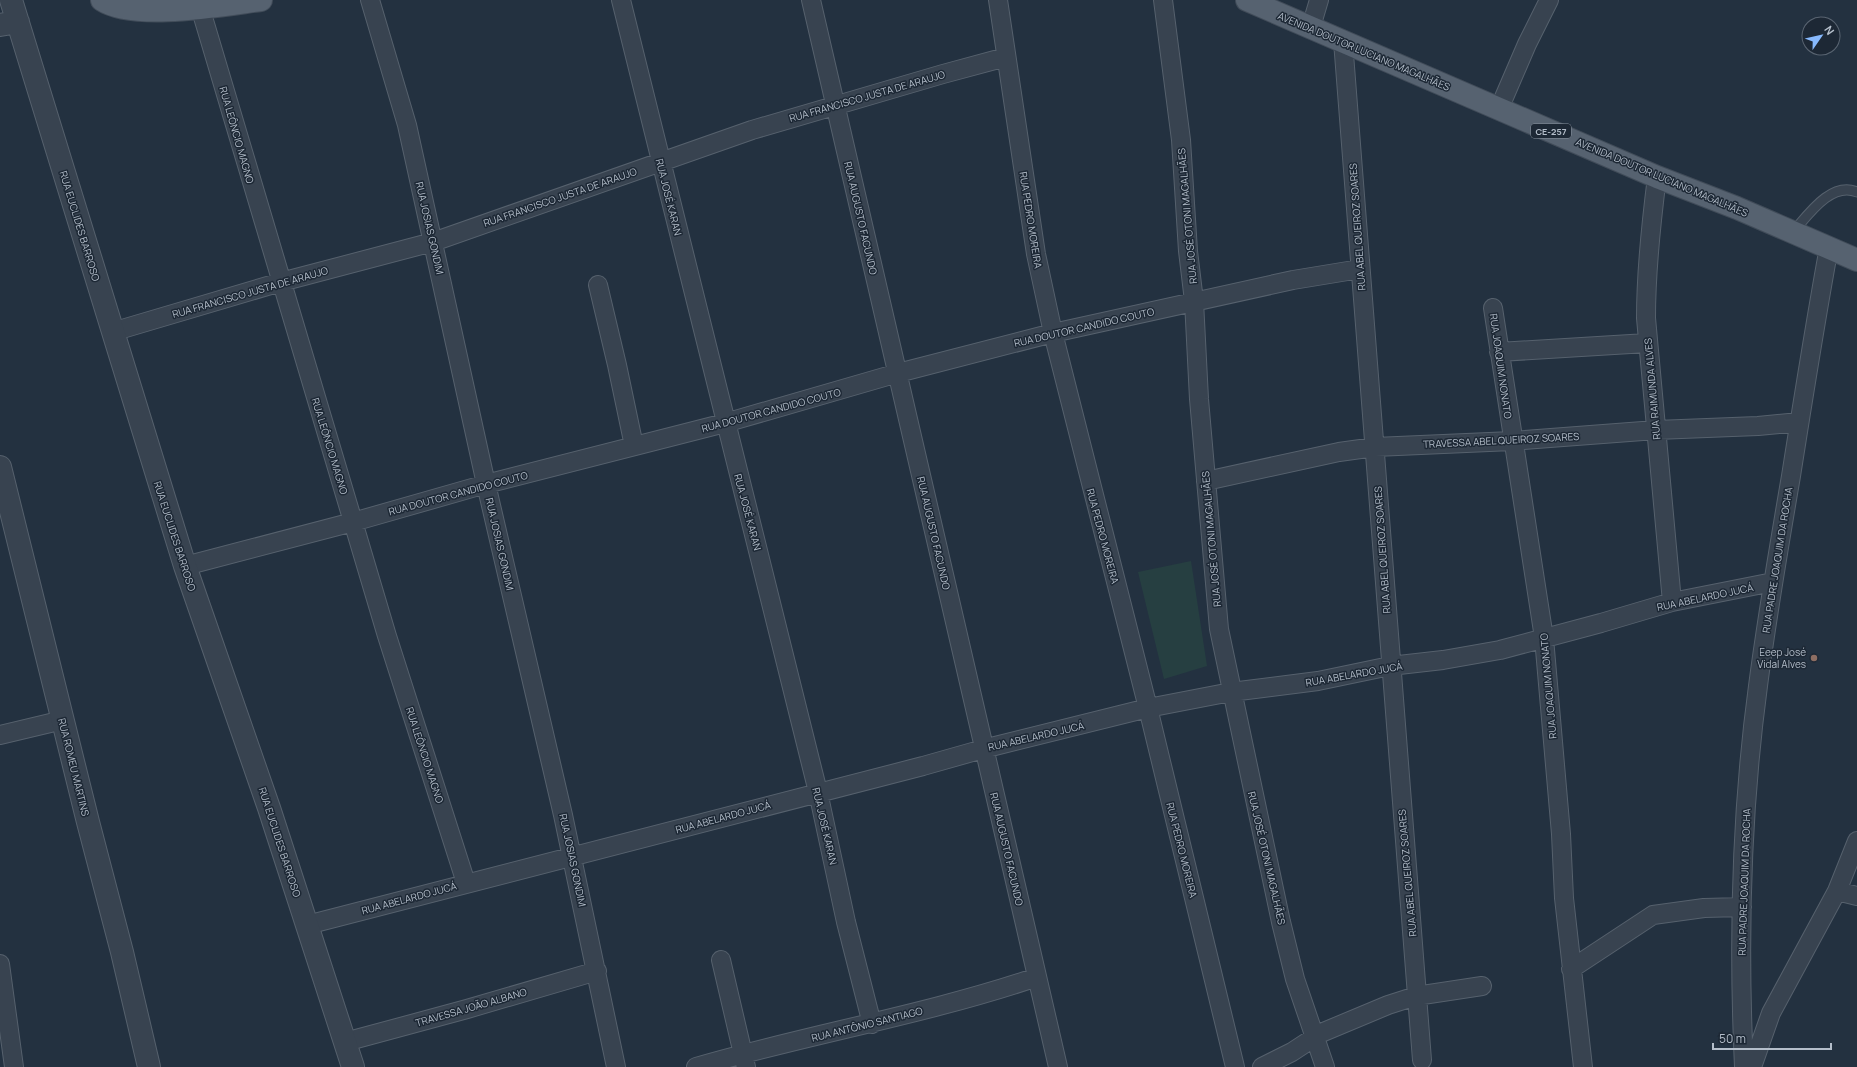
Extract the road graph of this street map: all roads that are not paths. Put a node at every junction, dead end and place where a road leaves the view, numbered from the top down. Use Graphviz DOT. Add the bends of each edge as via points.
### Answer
graph roads {
  1 [pos="11,0"];
  2 [pos="102,0"];
  3 [pos="261,0"];
  4 [pos="370,0"];
  5 [pos="621,0"];
  6 [pos="811,0"];
  7 [pos="998,0"];
  8 [pos="1163,0"];
  9 [pos="1247,0"];
  10 [pos="1319,0"];
  11 [pos="1549,0"];
  12 [pos="200,7"];
  13 [pos="9,24"];
  14 [pos="1311,27"];
  15 [pos="1343,41"];
  16 [pos="1006,57"];
  17 [pos="834,105"];
  18 [pos="1500,110"];
  19 [pos="660,161"];
  20 [pos="1657,177"];
  21 [pos="1857,192"];
  22 [pos="1793,232"];
  23 [pos="434,242"];
  24 [pos="1829,247"];
  25 [pos="1857,260"];
  26 [pos="1360,269"];
  27 [pos="281,282"];
  28 [pos="598,285"];
  29 [pos="1194,301"];
  30 [pos="1493,308"];
  31 [pos="112,332"];
  32 [pos="1052,333"];
  33 [pos="1647,343"];
  34 [pos="1499,352"];
  35 [pos="898,373"];
  36 [pos="1799,422"];
  37 [pos="725,423"];
  38 [pos="1656,430"];
  39 [pos="1512,441"];
  40 [pos="634,446"];
  41 [pos="1375,447"];
  42 [pos="0,467"];
  43 [pos="1206,481"];
  44 [pos="486,484"];
  45 [pos="353,522"];
  46 [pos="185,566"];
  47 [pos="1773,582"];
  48 [pos="1672,602"];
  49 [pos="1544,638"];
  50 [pos="1390,666"];
  51 [pos="1231,692"];
  52 [pos="1148,708"];
  53 [pos="63,720"];
  54 [pos="0,735"];
  55 [pos="983,749"];
  56 [pos="818,792"];
  57 [pos="1857,841"];
  58 [pos="572,856"];
  59 [pos="466,883"];
  60 [pos="1837,892"];
  61 [pos="1857,896"];
  62 [pos="1742,907"];
  63 [pos="307,925"];
  64 [pos="721,960"];
  65 [pos="0,964"];
  66 [pos="1571,969"];
  67 [pos="597,971"];
  68 [pos="1037,977"];
  69 [pos="1482,986"];
  70 [pos="1416,996"];
  71 [pos="872,1024"];
  72 [pos="1315,1037"];
  73 [pos="345,1042"];
  74 [pos="1422,1060"];
  75 [pos="744,1061"];
  76 [pos="14,1067"];
  77 [pos="149,1067"];
  78 [pos="353,1067"];
  79 [pos="616,1067"];
  80 [pos="696,1067"];
  81 [pos="1058,1067"];
  82 [pos="1235,1067"];
  83 [pos="1262,1067"];
  84 [pos="1325,1067"];
  85 [pos="1583,1067"];
  86 [pos="1744,1067"];
  87 [pos="1752,1067"];
  1 -- 13 [label="street, RUA EUCLIDES BARROSO"];
  2 -- 12 [label="main road" via="125,9"];
  3 -- 12 [label="main road"];
  4 -- 23 [label="street, RUA JOSIAS GONDIM" via="407,125"];
  5 -- 19 [label="street, RUA JOSÉ KARAN"];
  6 -- 17 [label="street, RUA AUGUSTO FACUNDO"];
  7 -- 16 [label="street, RUA PEDRO MOREIRA"];
  8 -- 29 [label="street, RUA JOSÉ OTONI MAGALHÃES" via="1181,140"];
  9 -- 14 [label="main road, AVENIDA DOUTOR LUCIANO MAGALHÃES / CE-257"];
  10 -- 14 [label="street"];
  11 -- 18 [label="street" via="1527,44"];
  12 -- 27 [label="street, RUA LEÔNCIO MAGNO"];
  13 -- 31 [label="street, RUA EUCLIDES BARROSO"];
  14 -- 15 [label="main road, AVENIDA DOUTOR LUCIANO MAGALHÃES / CE-257"];
  15 -- 18 [label="main road, AVENIDA DOUTOR LUCIANO MAGALHÃES / CE-257"];
  15 -- 26 [label="street, RUA ABEL QUEIROZ SOARES"];
  16 -- 17 [label="street, RUA FRANCISCO JUSTA DE ARAUJO"];
  16 -- 32 [label="street, RUA PEDRO MOREIRA" via="1036,254"];
  17 -- 19 [label="street, RUA FRANCISCO JUSTA DE ARAUJO"];
  17 -- 35 [label="street, RUA AUGUSTO FACUNDO"];
  18 -- 20 [label="main road, AVENIDA DOUTOR LUCIANO MAGALHÃES / CE-257"];
  19 -- 23 [label="street, RUA FRANCISCO JUSTA DE ARAUJO"];
  19 -- 37 [label="street, RUA JOSÉ KARAN"];
  20 -- 22 [label="main road, AVENIDA DOUTOR LUCIANO MAGALHÃES / CE-257"];
  20 -- 33 [label="street, RUA RAIMUNDA ALVES" via="1646,289"];
  21 -- 22 [label="lane" via="1851,190 1834,193 1817,205"];
  22 -- 24 [label="main road, AVENIDA DOUTOR LUCIANO MAGALHÃES / CE-257"];
  23 -- 27 [label="street, RUA FRANCISCO JUSTA DE ARAUJO"];
  23 -- 44 [label="street, RUA JOSIAS GONDIM"];
  24 -- 25 [label="main road, AVENIDA DOUTOR LUCIANO MAGALHÃES / CE-257"];
  24 -- 36 [label="street, RUA PADRE JOAQUIM DA ROCHA"];
  26 -- 29 [label="street, RUA DOUTOR CANDIDO COUTO"];
  26 -- 41 [label="street, RUA ABEL QUEIROZ SOARES"];
  27 -- 31 [label="street, RUA FRANCISCO JUSTA DE ARAUJO"];
  27 -- 45 [label="street, RUA LEÔNCIO MAGNO"];
  28 -- 40 [label="street"];
  29 -- 32 [label="street, RUA DOUTOR CANDIDO COUTO"];
  29 -- 43 [label="street, RUA JOSÉ OTONI MAGALHÃES"];
  30 -- 34 [label="street, RUA JOAQUIM NONATO"];
  31 -- 46 [label="street, RUA EUCLIDES BARROSO"];
  32 -- 35 [label="street, RUA DOUTOR CANDIDO COUTO"];
  32 -- 52 [label="street, RUA PEDRO MOREIRA"];
  33 -- 34 [label="street"];
  33 -- 38 [label="street, RUA RAIMUNDA ALVES"];
  34 -- 39 [label="street, RUA JOAQUIM NONATO"];
  35 -- 37 [label="street, RUA DOUTOR CANDIDO COUTO"];
  35 -- 55 [label="street, RUA AUGUSTO FACUNDO"];
  36 -- 38 [label="street, TRAVESSA ABEL QUEIROZ SOARES"];
  36 -- 47 [label="street, RUA PADRE JOAQUIM DA ROCHA"];
  37 -- 40 [label="street, RUA DOUTOR CANDIDO COUTO"];
  37 -- 56 [label="street, RUA JOSÉ KARAN"];
  38 -- 39 [label="street, TRAVESSA ABEL QUEIROZ SOARES"];
  38 -- 48 [label="street, RUA RAIMUNDA ALVES"];
  39 -- 41 [label="street, TRAVESSA ABEL QUEIROZ SOARES"];
  39 -- 49 [label="street, RUA JOAQUIM NONATO"];
  40 -- 44 [label="street, RUA DOUTOR CANDIDO COUTO"];
  41 -- 43 [label="street, TRAVESSA ABEL QUEIROZ SOARES" via="1339,452"];
  41 -- 50 [label="street, RUA ABEL QUEIROZ SOARES"];
  42 -- 53 [label="street, RUA ROMEU MARTINS"];
  43 -- 51 [label="street, RUA JOSÉ OTONI MAGALHÃES" via="1219,629"];
  44 -- 45 [label="street, RUA DOUTOR CANDIDO COUTO"];
  44 -- 58 [label="street, RUA JOSIAS GONDIM"];
  45 -- 46 [label="street, RUA DOUTOR CANDIDO COUTO"];
  45 -- 59 [label="street, RUA LEÔNCIO MAGNO"];
  46 -- 63 [label="street, RUA EUCLIDES BARROSO"];
  47 -- 48 [label="street, RUA ABELARDO JUCÁ"];
  47 -- 62 [label="street, RUA PADRE JOAQUIM DA ROCHA" via="1758,687 1747,794"];
  48 -- 49 [label="street, RUA ABELARDO JUCÁ"];
  49 -- 50 [label="street, RUA ABELARDO JUCÁ" via="1500,650"];
  49 -- 66 [label="street, RUA JOAQUIM NONATO"];
  50 -- 51 [label="street, RUA ABELARDO JUCÁ" via="1318,681"];
  50 -- 70 [label="street, RUA ABEL QUEIROZ SOARES" via="1413,930"];
  51 -- 52 [label="street, RUA ABELARDO JUCÁ"];
  51 -- 72 [label="street, RUA JOSÉ OTONI MAGALHÃES" via="1280,922 1295,979"];
  52 -- 55 [label="street, RUA ABELARDO JUCÁ"];
  52 -- 82 [label="street, RUA PEDRO MOREIRA"];
  53 -- 54 [label="street"];
  53 -- 77 [label="street, RUA ROMEU MARTINS"];
  55 -- 56 [label="street, RUA ABELARDO JUCÁ"];
  55 -- 68 [label="street, RUA AUGUSTO FACUNDO"];
  56 -- 58 [label="street, RUA ABELARDO JUCÁ"];
  56 -- 71 [label="street, RUA JOSÉ KARAN" via="846,922"];
  57 -- 60 [label="street"];
  58 -- 59 [label="street, RUA ABELARDO JUCÁ"];
  58 -- 67 [label="street, RUA JOSIAS GONDIM"];
  59 -- 63 [label="street, RUA ABELARDO JUCÁ"];
  60 -- 61 [label="street"];
  60 -- 87 [label="street" via="1771,1013"];
  62 -- 66 [label="street" via="1704,908 1653,915"];
  62 -- 86 [label="street, RUA PADRE JOAQUIM DA ROCHA"];
  63 -- 73 [label="street, RUA EUCLIDES BARROSO"];
  64 -- 75 [label="street"];
  65 -- 76 [label="street"];
  66 -- 85 [label="street, RUA JOAQUIM NONATO"];
  67 -- 73 [label="street, TRAVESSA JOÃO ALBANO"];
  67 -- 79 [label="street, RUA JOSIAS GONDIM"];
  68 -- 71 [label="street, RUA ANTÔNIO SANTIAGO"];
  68 -- 81 [label="street, RUA AUGUSTO FACUNDO"];
  69 -- 70 [label="street"];
  70 -- 72 [label="street" via="1388,1005"];
  70 -- 74 [label="street, RUA ABEL QUEIROZ SOARES"];
  71 -- 75 [label="street, RUA ANTÔNIO SANTIAGO"];
  72 -- 83 [label="street"];
  72 -- 84 [label="street, RUA JOSÉ OTONI MAGALHÃES"];
  73 -- 78 [label="street, RUA EUCLIDES BARROSO"];
  75 -- 80 [label="street, RUA ANTÔNIO SANTIAGO"];
}
